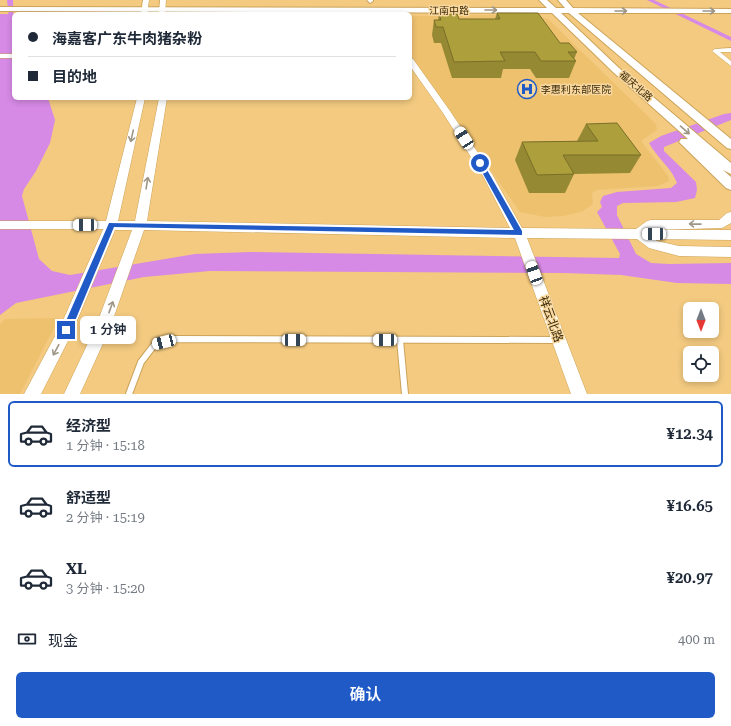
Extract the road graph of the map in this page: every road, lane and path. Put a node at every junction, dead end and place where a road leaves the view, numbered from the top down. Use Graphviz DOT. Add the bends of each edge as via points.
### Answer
graph roads {
  1 [pos="144,1"];
  2 [pos="166,1"];
  3 [pos="541,1"];
  4 [pos="567,3"];
  5 [pos="0,9"];
  6 [pos="553,11"];
  7 [pos="144,12"];
  8 [pos="161,12"];
  9 [pos="379,12"];
  10 [pos="731,12"];
  11 [pos="731,50"];
  12 [pos="0,56"];
  13 [pos="12,56"];
  14 [pos="412,64"];
  15 [pos="731,64"];
  16 [pos="141,100"];
  17 [pos="163,100"];
  18 [pos="731,133"];
  19 [pos="731,145"];
  20 [pos="731,170"];
  21 [pos="731,185"];
  22 [pos="731,216"];
  23 [pos="0,225"];
  24 [pos="111,225"];
  25 [pos="140,225"];
  26 [pos="519,233"];
  27 [pos="639,234"];
  28 [pos="731,235"];
  29 [pos="731,252"];
  30 [pos="400,340"];
  31 [pos="558,340"];
  32 [pos="32,394"];
  33 [pos="72,394"];
  34 [pos="129,394"];
  35 [pos="405,394"];
  36 [pos="579,394"];
  1 -- 2 [label="main road"];
  1 -- 7 [label="street"];
  2 -- 8 [label="street"];
  3 -- 4 [label="main road, 江南中路"];
  3 -- 6 [label="main road, 福庆北路"];
  4 -- 6 [label="main road, 江南中路"];
  4 -- 10 [label="main road, 江南中路, one-way" via="650,11"];
  4 -- 18 [label="main road"];
  4 -- 19 [label="main road"];
  5 -- 7 [label="main road, 江南中路"];
  9 -- 6 [label="main road, 江南中路, one-way"];
  6 -- 20 [label="main road, 福庆北路, one-way"];
  6 -- 21 [label="main road" via="571,34"];
  7 -- 8 [label="main road, 江南中路"];
  8 -- 9 [label="main road, 江南中路"];
  11 -- 15 [label="street" via="714,51"];
  12 -- 13 [label="street"];
  14 -- 26 [label="street, 祥云北路" via="488,176"];
  16 -- 24 [label="street, one-way"];
  25 -- 17 [label="street, one-way"];
  22 -- 27 [label="street, one-way" via="722,224 651,224"];
  23 -- 24 [label="street"];
  24 -- 25 [label="street"];
  24 -- 32 [label="street, one-way" via="66,330"];
  25 -- 26 [label="street"];
  33 -- 25 [label="street, one-way" via="104,328"];
  26 -- 27 [label="street"];
  26 -- 31 [label="street, 祥云北路"];
  27 -- 28 [label="street"];
  27 -- 29 [label="street" via="653,245 679,251"];
  30 -- 31 [label="lane"];
  30 -- 34 [label="lane" via="172,339 155,344 141,362"];
  30 -- 35 [label="lane"];
  31 -- 36 [label="street, 祥云北路"];
}
